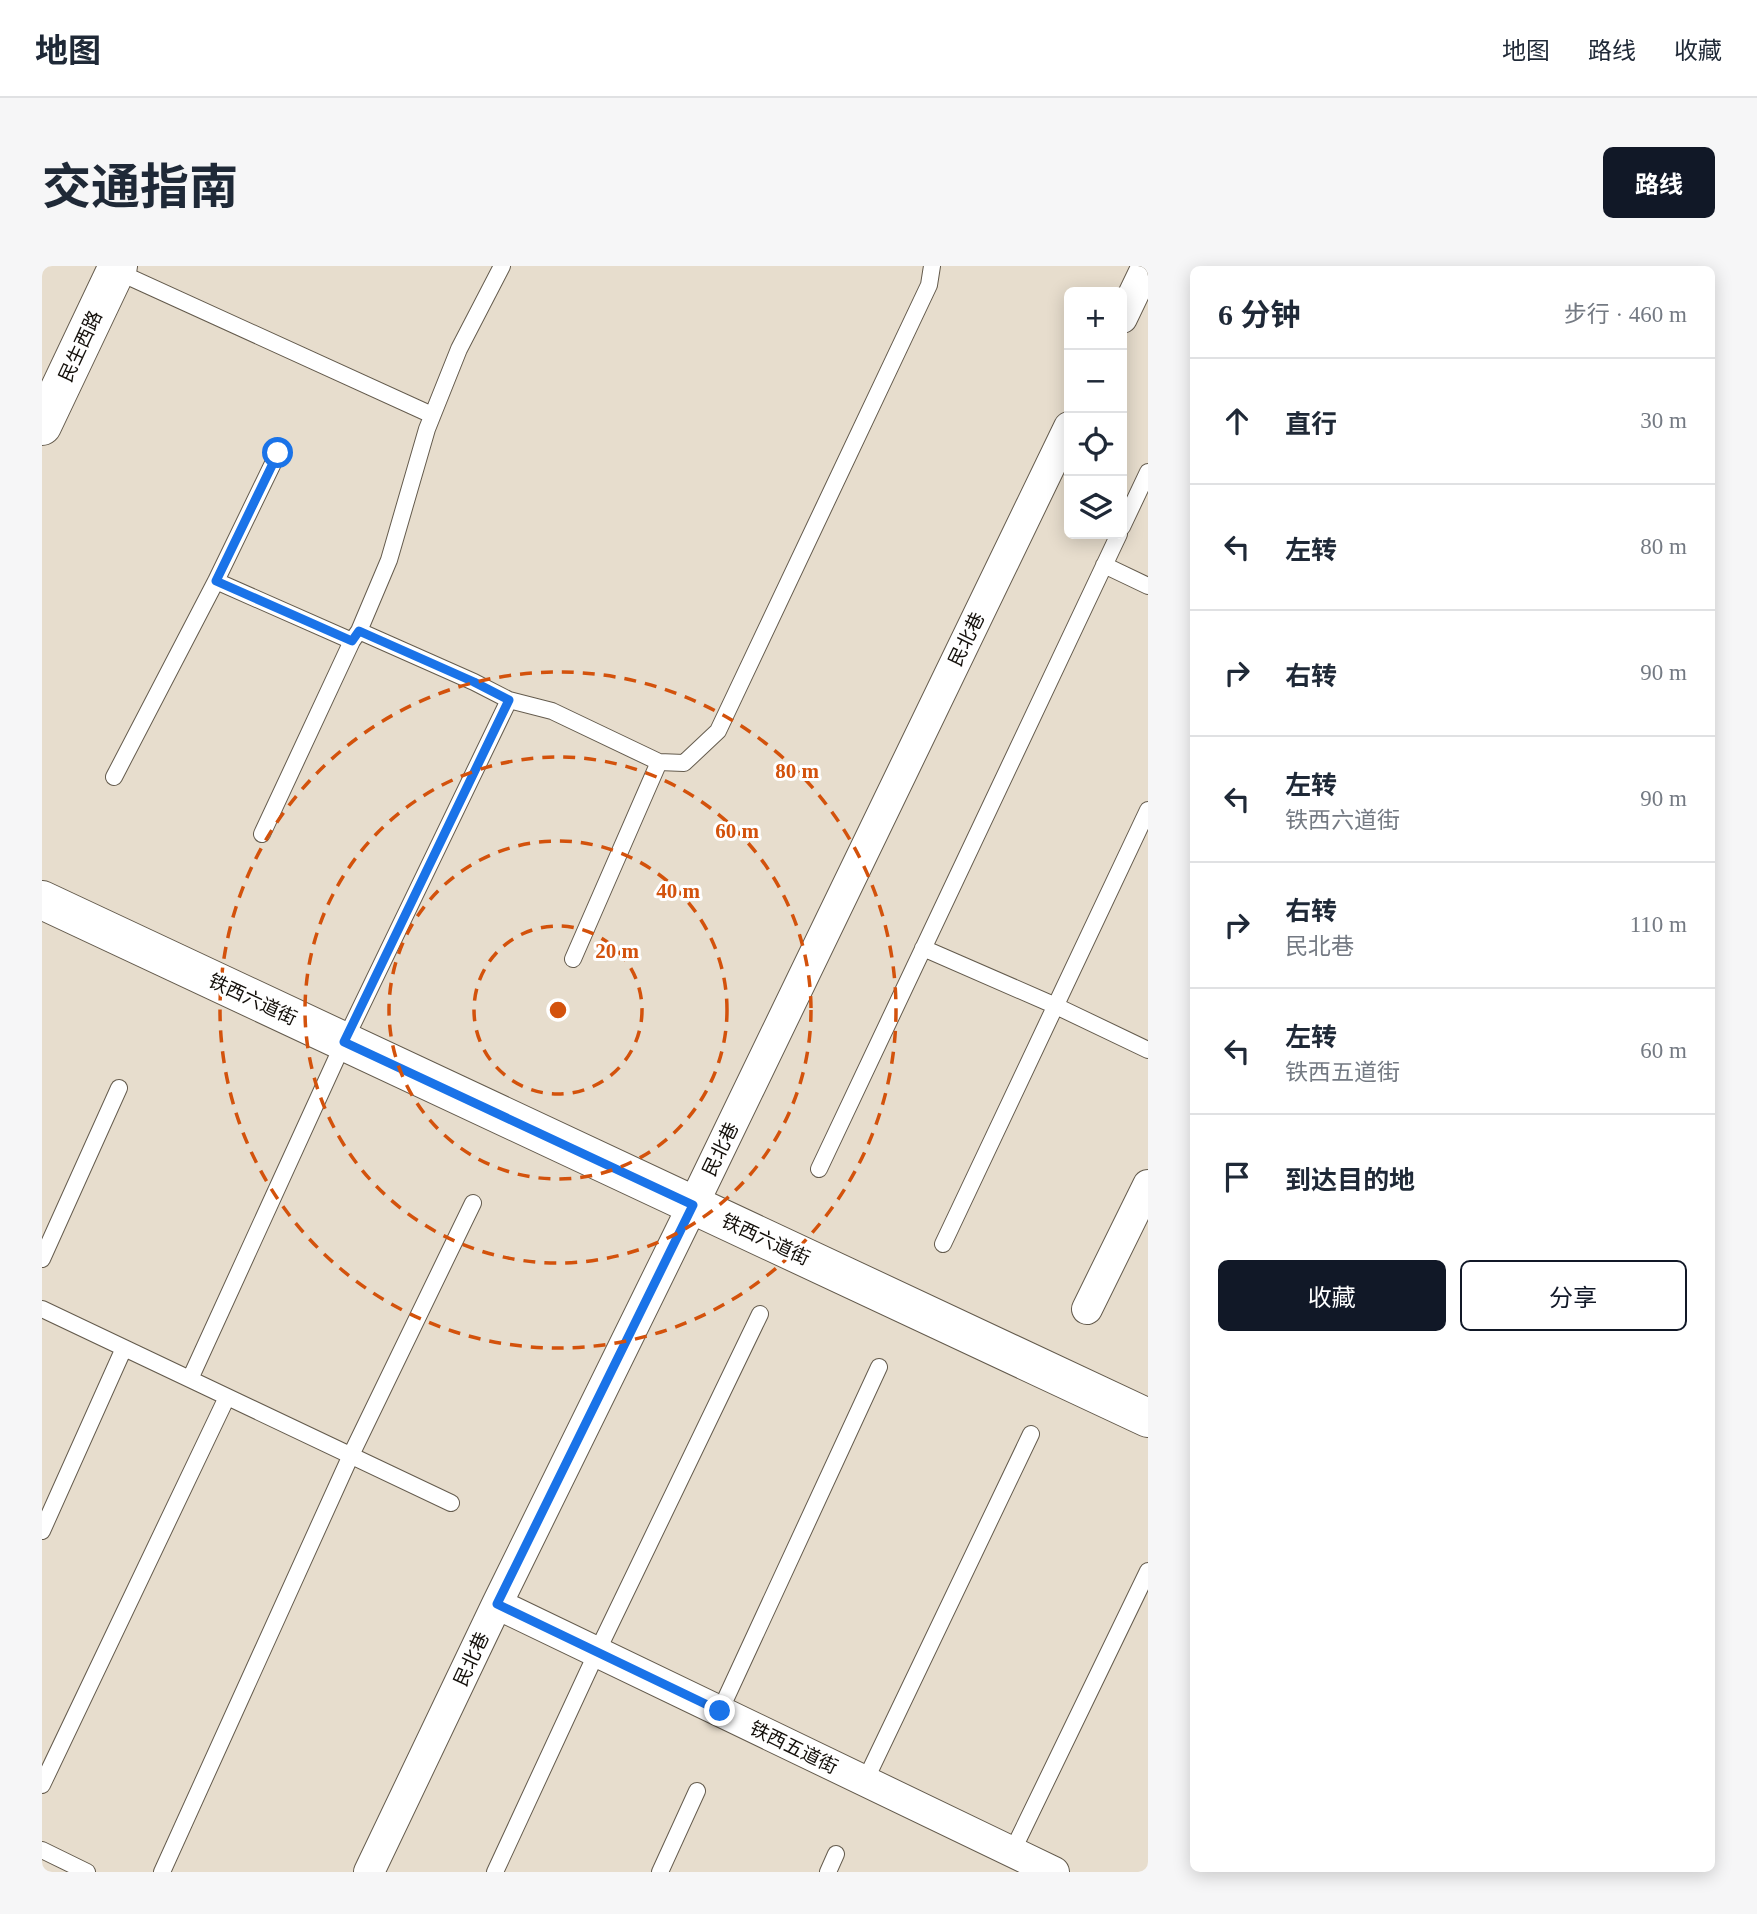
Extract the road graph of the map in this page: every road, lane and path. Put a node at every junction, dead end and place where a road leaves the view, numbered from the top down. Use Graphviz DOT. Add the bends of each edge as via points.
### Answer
graph roads {
  1 [pos="502,266"];
  2 [pos="932,266"];
  3 [pos="1147,266"];
  4 [pos="117,268"];
  5 [pos="1127,308"];
  6 [pos="432,415"];
  7 [pos="42,426"];
  8 [pos="1064,437"];
  9 [pos="278,453"];
  10 [pos="1148,472"];
  11 [pos="1127,516"];
  12 [pos="1117,539"];
  13 [pos="1104,565"];
  14 [pos="216,581"];
  15 [pos="1148,586"];
  16 [pos="355,636"];
  17 [pos="509,700"];
  18 [pos="659,762"];
  19 [pos="114,777"];
  20 [pos="1148,810"];
  21 [pos="262,834"];
  22 [pos="42,900"];
  23 [pos="923,948"];
  24 [pos="573,959"];
  25 [pos="1056,1006"];
  26 [pos="344,1042"];
  27 [pos="1148,1050"];
  28 [pos="119,1088"];
  29 [pos="819,1169"];
  30 [pos="1148,1185"];
  31 [pos="473,1203"];
  32 [pos="693,1205"];
  33 [pos="943,1244"];
  34 [pos="42,1259"];
  35 [pos="42,1309"];
  36 [pos="1087,1310"];
  37 [pos="760,1314"];
  38 [pos="124,1348"];
  39 [pos="879,1367"];
  40 [pos="190,1379"];
  41 [pos="227,1397"];
  42 [pos="1148,1418"];
  43 [pos="1031,1434"];
  44 [pos="351,1455"];
  45 [pos="451,1503"];
  46 [pos="42,1531"];
  47 [pos="1148,1571"];
  48 [pos="497,1604"];
  49 [pos="597,1652"];
  50 [pos="720,1711"];
  51 [pos="865,1781"];
  52 [pos="42,1785"];
  53 [pos="697,1791"];
  54 [pos="42,1850"];
  55 [pos="1012,1852"];
  56 [pos="836,1854"];
  57 [pos="87,1872"];
  58 [pos="162,1872"];
  59 [pos="369,1872"];
  60 [pos="495,1872"];
  61 [pos="660,1872"];
  62 [pos="828,1872"];
  63 [pos="1054,1872"];
  1 -- 6 [label="lane" via="458,349"];
  2 -- 18 [label="lane" via="929,285 718,731 684,764"];
  3 -- 5 [label="street"];
  4 -- 6 [label="lane"];
  4 -- 7 [label="main road, 民生西路"];
  6 -- 16 [label="lane" via="389,560"];
  8 -- 32 [label="street, 民北巷"];
  9 -- 14 [label="lane"];
  10 -- 11 [label="lane"];
  12 -- 13 [label="lane"];
  13 -- 15 [label="lane"];
  13 -- 23 [label="lane"];
  14 -- 16 [label="lane"];
  14 -- 19 [label="lane"];
  16 -- 17 [label="lane"];
  16 -- 21 [label="lane"];
  17 -- 18 [label="lane" via="552,711"];
  17 -- 26 [label="lane"];
  18 -- 24 [label="lane"];
  20 -- 25 [label="lane"];
  22 -- 26 [label="main road, 铁西六道街"];
  23 -- 25 [label="lane"];
  23 -- 29 [label="lane"];
  25 -- 27 [label="lane"];
  25 -- 33 [label="lane"];
  26 -- 32 [label="main road, 铁西六道街"];
  26 -- 40 [label="lane"];
  28 -- 34 [label="lane"];
  30 -- 36 [label="street"];
  31 -- 44 [label="lane"];
  32 -- 42 [label="main road, 铁西六道街"];
  32 -- 48 [label="street, 民北巷"];
  35 -- 38 [label="lane"];
  37 -- 49 [label="lane"];
  38 -- 40 [label="lane"];
  38 -- 46 [label="lane"];
  39 -- 50 [label="lane"];
  40 -- 41 [label="lane"];
  41 -- 44 [label="lane"];
  41 -- 52 [label="lane"];
  43 -- 51 [label="lane"];
  44 -- 45 [label="lane"];
  44 -- 58 [label="lane"];
  47 -- 55 [label="lane"];
  48 -- 49 [label="street, 铁西五道街"];
  48 -- 59 [label="street, 民北巷"];
  49 -- 50 [label="street, 铁西五道街"];
  49 -- 60 [label="lane"];
  50 -- 51 [label="street, 铁西五道街"];
  51 -- 55 [label="street, 铁西五道街"];
  53 -- 61 [label="lane"];
  54 -- 57 [label="lane"];
  55 -- 63 [label="street, 铁西五道街"];
  56 -- 62 [label="lane"];
}
